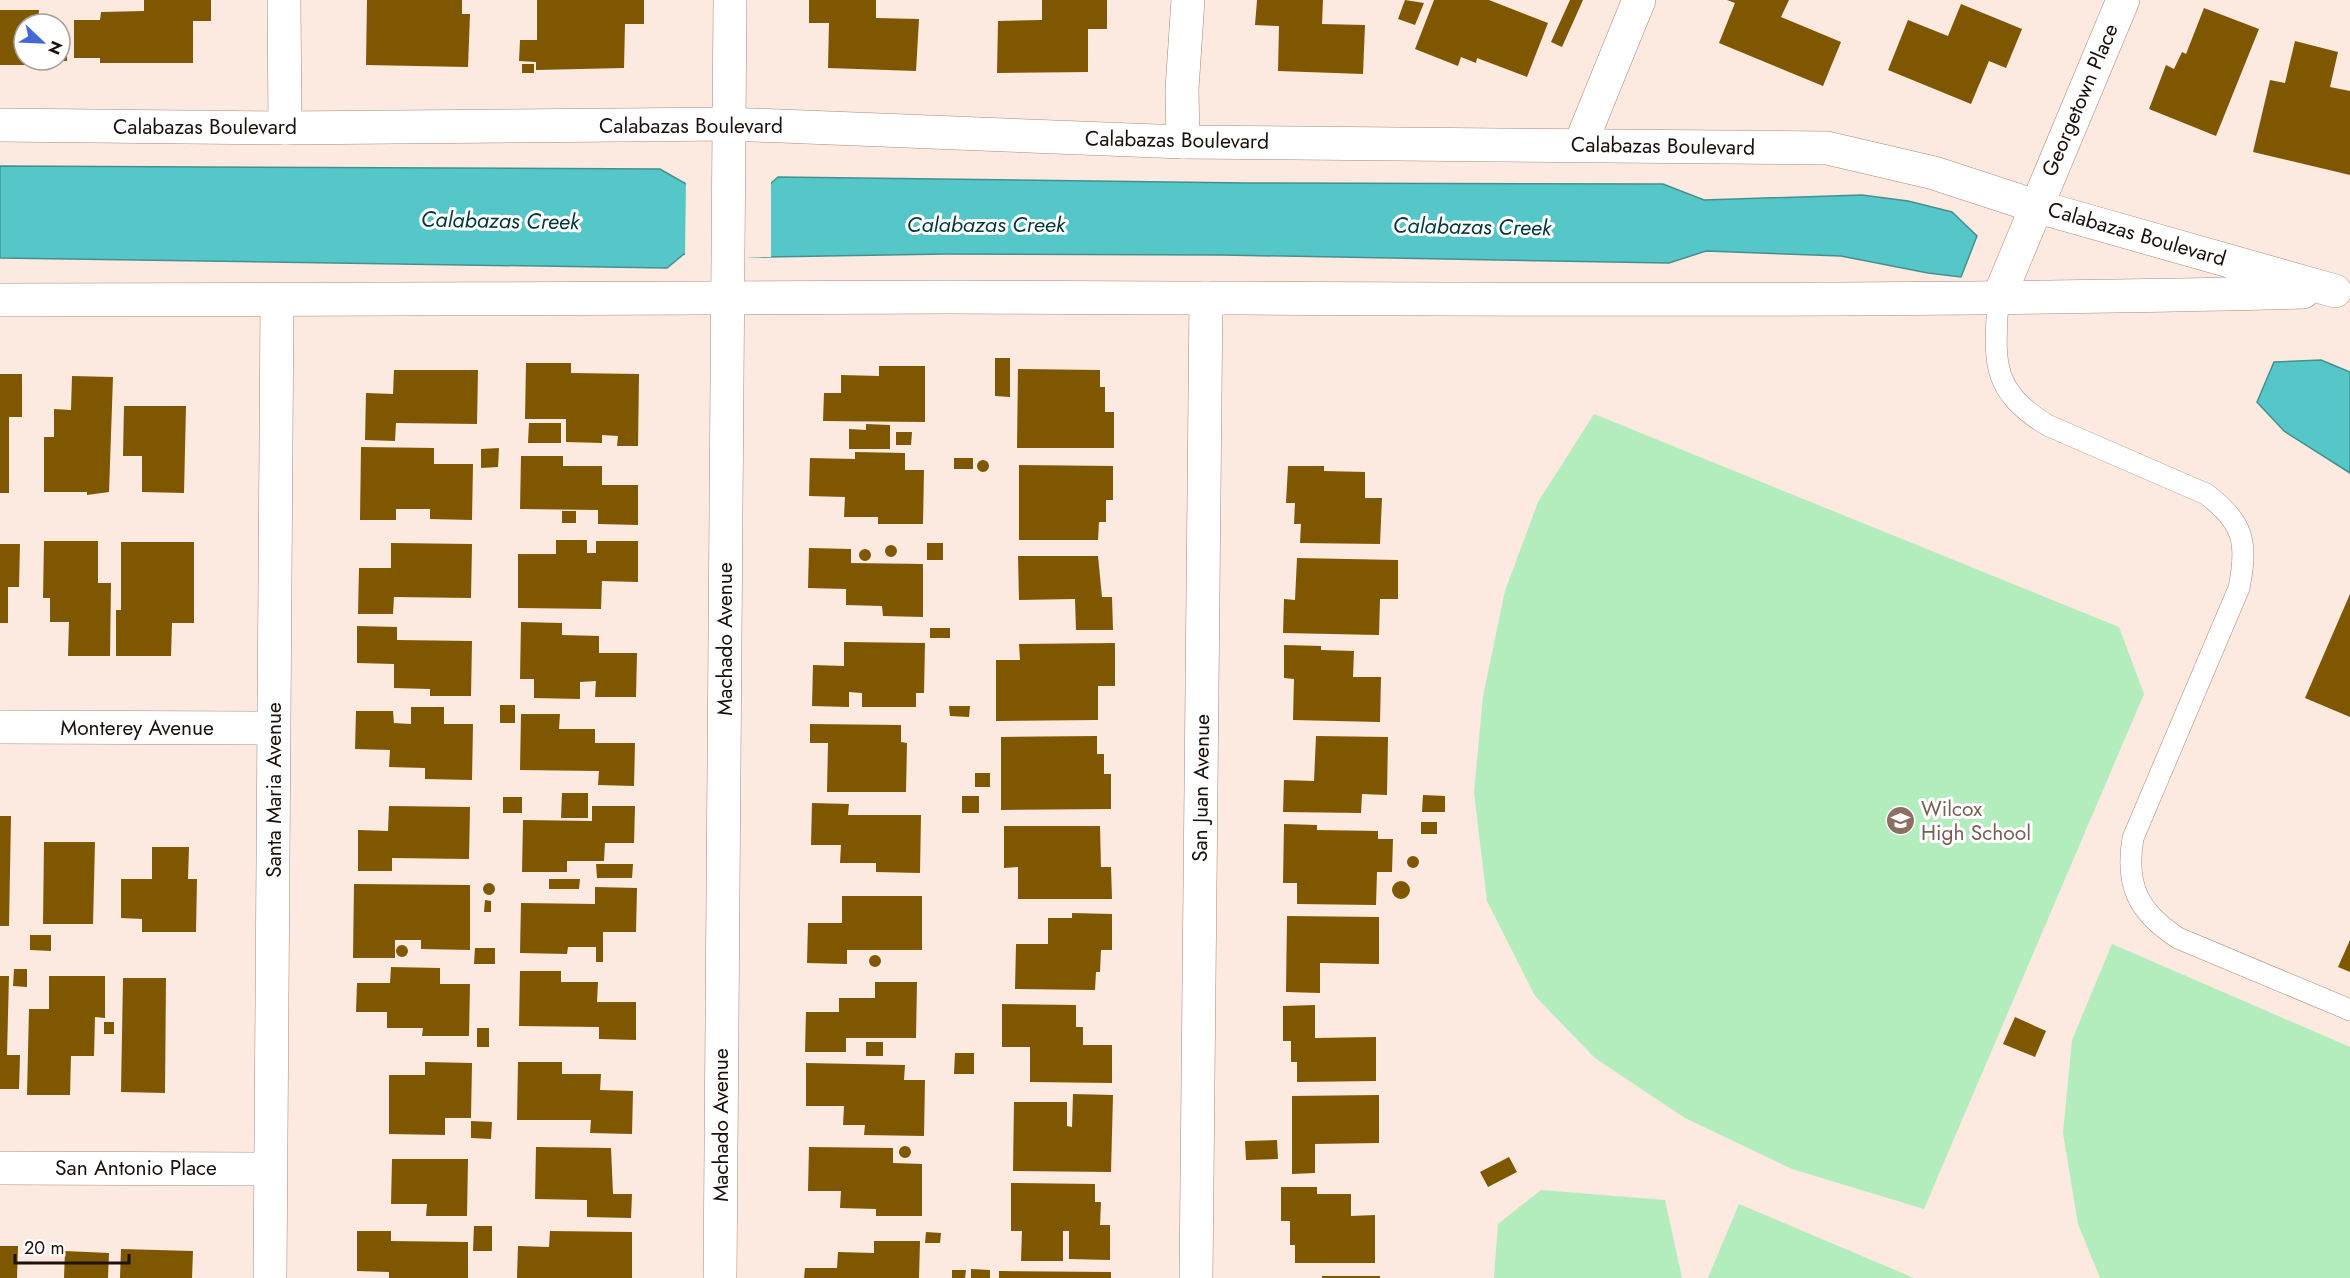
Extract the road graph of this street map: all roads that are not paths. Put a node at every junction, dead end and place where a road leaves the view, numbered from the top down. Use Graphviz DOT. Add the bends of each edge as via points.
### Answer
graph roads {
  1 [pos="284,0"];
  2 [pos="730,0"];
  3 [pos="1188,0"];
  4 [pos="1639,0"];
  5 [pos="2123,0"];
  6 [pos="728,124"];
  7 [pos="0,125"];
  8 [pos="285,128"];
  9 [pos="1183,142"];
  10 [pos="1580,145"];
  11 [pos="2035,206"];
  12 [pos="2342,291"];
  13 [pos="727,296"];
  14 [pos="1206,298"];
  15 [pos="1998,299"];
  16 [pos="0,300"];
  17 [pos="277,302"];
  18 [pos="0,727"];
  19 [pos="274,728"];
  20 [pos="2350,1010"];
  21 [pos="0,1168"];
  22 [pos="271,1169"];
  23 [pos="270,1278"];
  24 [pos="720,1278"];
  25 [pos="1196,1278"];
  1 -- 8 [label="street"];
  2 -- 6 [label="street, Machado Avenue"];
  3 -- 9 [label="street"];
  4 -- 10 [label="street"];
  5 -- 11 [label="street, Georgetown Place"];
  6 -- 8 [label="street, Calabazas Boulevard"];
  6 -- 9 [label="street, Calabazas Boulevard"];
  6 -- 13 [label="street, Machado Avenue"];
  7 -- 8 [label="street, Calabazas Boulevard"];
  9 -- 10 [label="street, Calabazas Boulevard"];
  10 -- 11 [label="street, Calabazas Boulevard" via="1827,148 1934,172"];
  11 -- 12 [label="street, Calabazas Boulevard"];
  11 -- 15 [label="street, Georgetown Place"];
  12 -- 15 [label="street, Calabazas Boulevard"];
  13 -- 14 [label="street, Calabazas Boulevard"];
  13 -- 17 [label="street, Calabazas Boulevard"];
  13 -- 24 [label="street, Machado Avenue"];
  14 -- 15 [label="street, Calabazas Boulevard"];
  14 -- 25 [label="street, San Juan Avenue"];
  15 -- 20 [label="lane" via="1995,357 1999,373 2012,398 2027,413 2206,494 2226,509 2242,535 2245,558 2239,588 2133,837 2128,864 2141,903 2160,926 2178,938"];
  16 -- 17 [label="street, Calabazas Boulevard"];
  17 -- 19 [label="street, Santa Maria Avenue"];
  18 -- 19 [label="street, Monterey Avenue"];
  19 -- 22 [label="street, Santa Maria Avenue"];
  21 -- 22 [label="street, San Antonio Place"];
  22 -- 23 [label="street, Santa Maria Avenue"];
}
